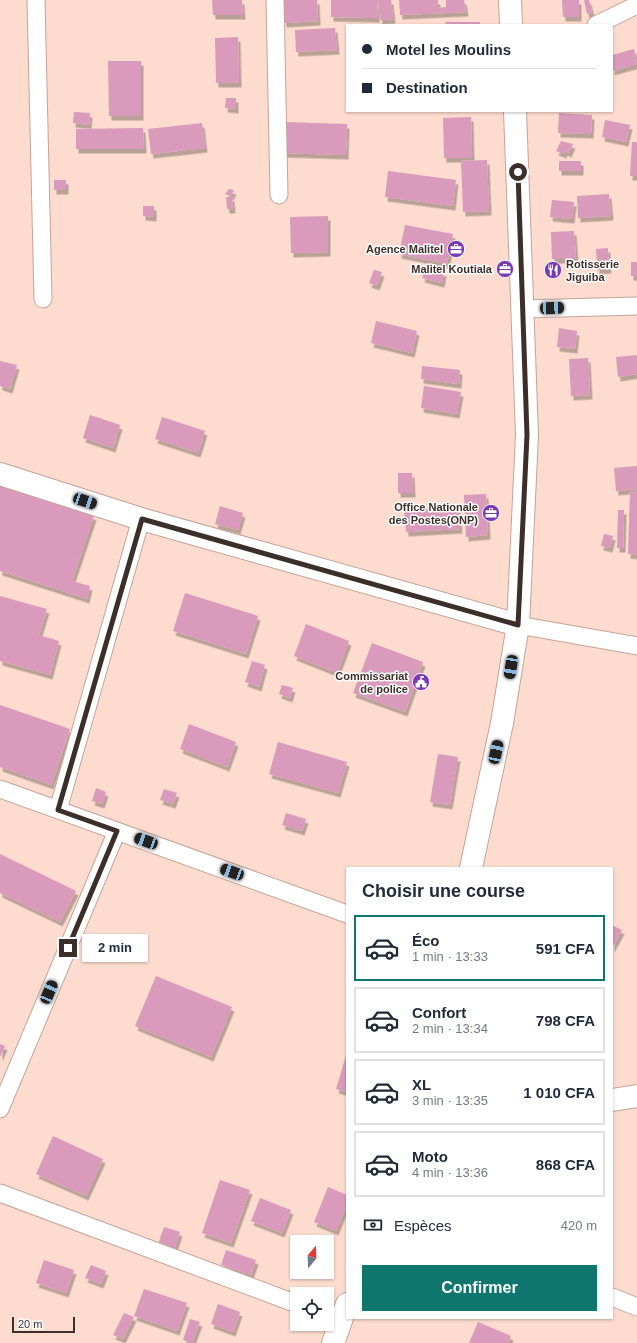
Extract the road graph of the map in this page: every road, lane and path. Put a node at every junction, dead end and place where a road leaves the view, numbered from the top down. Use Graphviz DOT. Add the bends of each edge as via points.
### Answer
graph roads {
  1 [pos="36,0"];
  2 [pos="275,0"];
  3 [pos="510,0"];
  4 [pos="637,5"];
  5 [pos="624,6"];
  6 [pos="511,24"];
  7 [pos="597,24"];
  8 [pos="515,112"];
  9 [pos="279,195"];
  10 [pos="43,299"];
  11 [pos="637,306"];
  12 [pos="523,309"];
  13 [pos="0,474"];
  14 [pos="142,519"];
  15 [pos="518,625"];
  16 [pos="637,646"];
  17 [pos="0,789"];
  18 [pos="58,810"];
  19 [pos="117,831"];
  20 [pos="471,867"];
  21 [pos="346,914"];
  22 [pos="637,1096"];
  23 [pos="613,1100"];
  24 [pos="0,1109"];
  25 [pos="0,1193"];
  26 [pos="613,1297"];
  27 [pos="290,1301"];
  28 [pos="637,1307"];
  29 [pos="338,1313"];
  30 [pos="333,1343"];
  1 -- 10 [label="street"];
  2 -- 9 [label="street"];
  3 -- 6 [label="main road"];
  4 -- 5 [label="street"];
  5 -- 7 [label="street"];
  8 -- 12 [label="main road"];
  11 -- 12 [label="street"];
  12 -- 15 [label="main road" via="527,435"];
  13 -- 14 [label="main road"];
  14 -- 15 [label="main road"];
  14 -- 18 [label="street"];
  15 -- 16 [label="street"];
  15 -- 20 [label="main road" via="502,723"];
  17 -- 18 [label="street"];
  18 -- 19 [label="street"];
  19 -- 21 [label="street"];
  19 -- 24 [label="street"];
  22 -- 23 [label="main road"];
  25 -- 27 [label="street"];
  26 -- 28 [label="street"];
  29 -- 30 [label="main road"];
}
